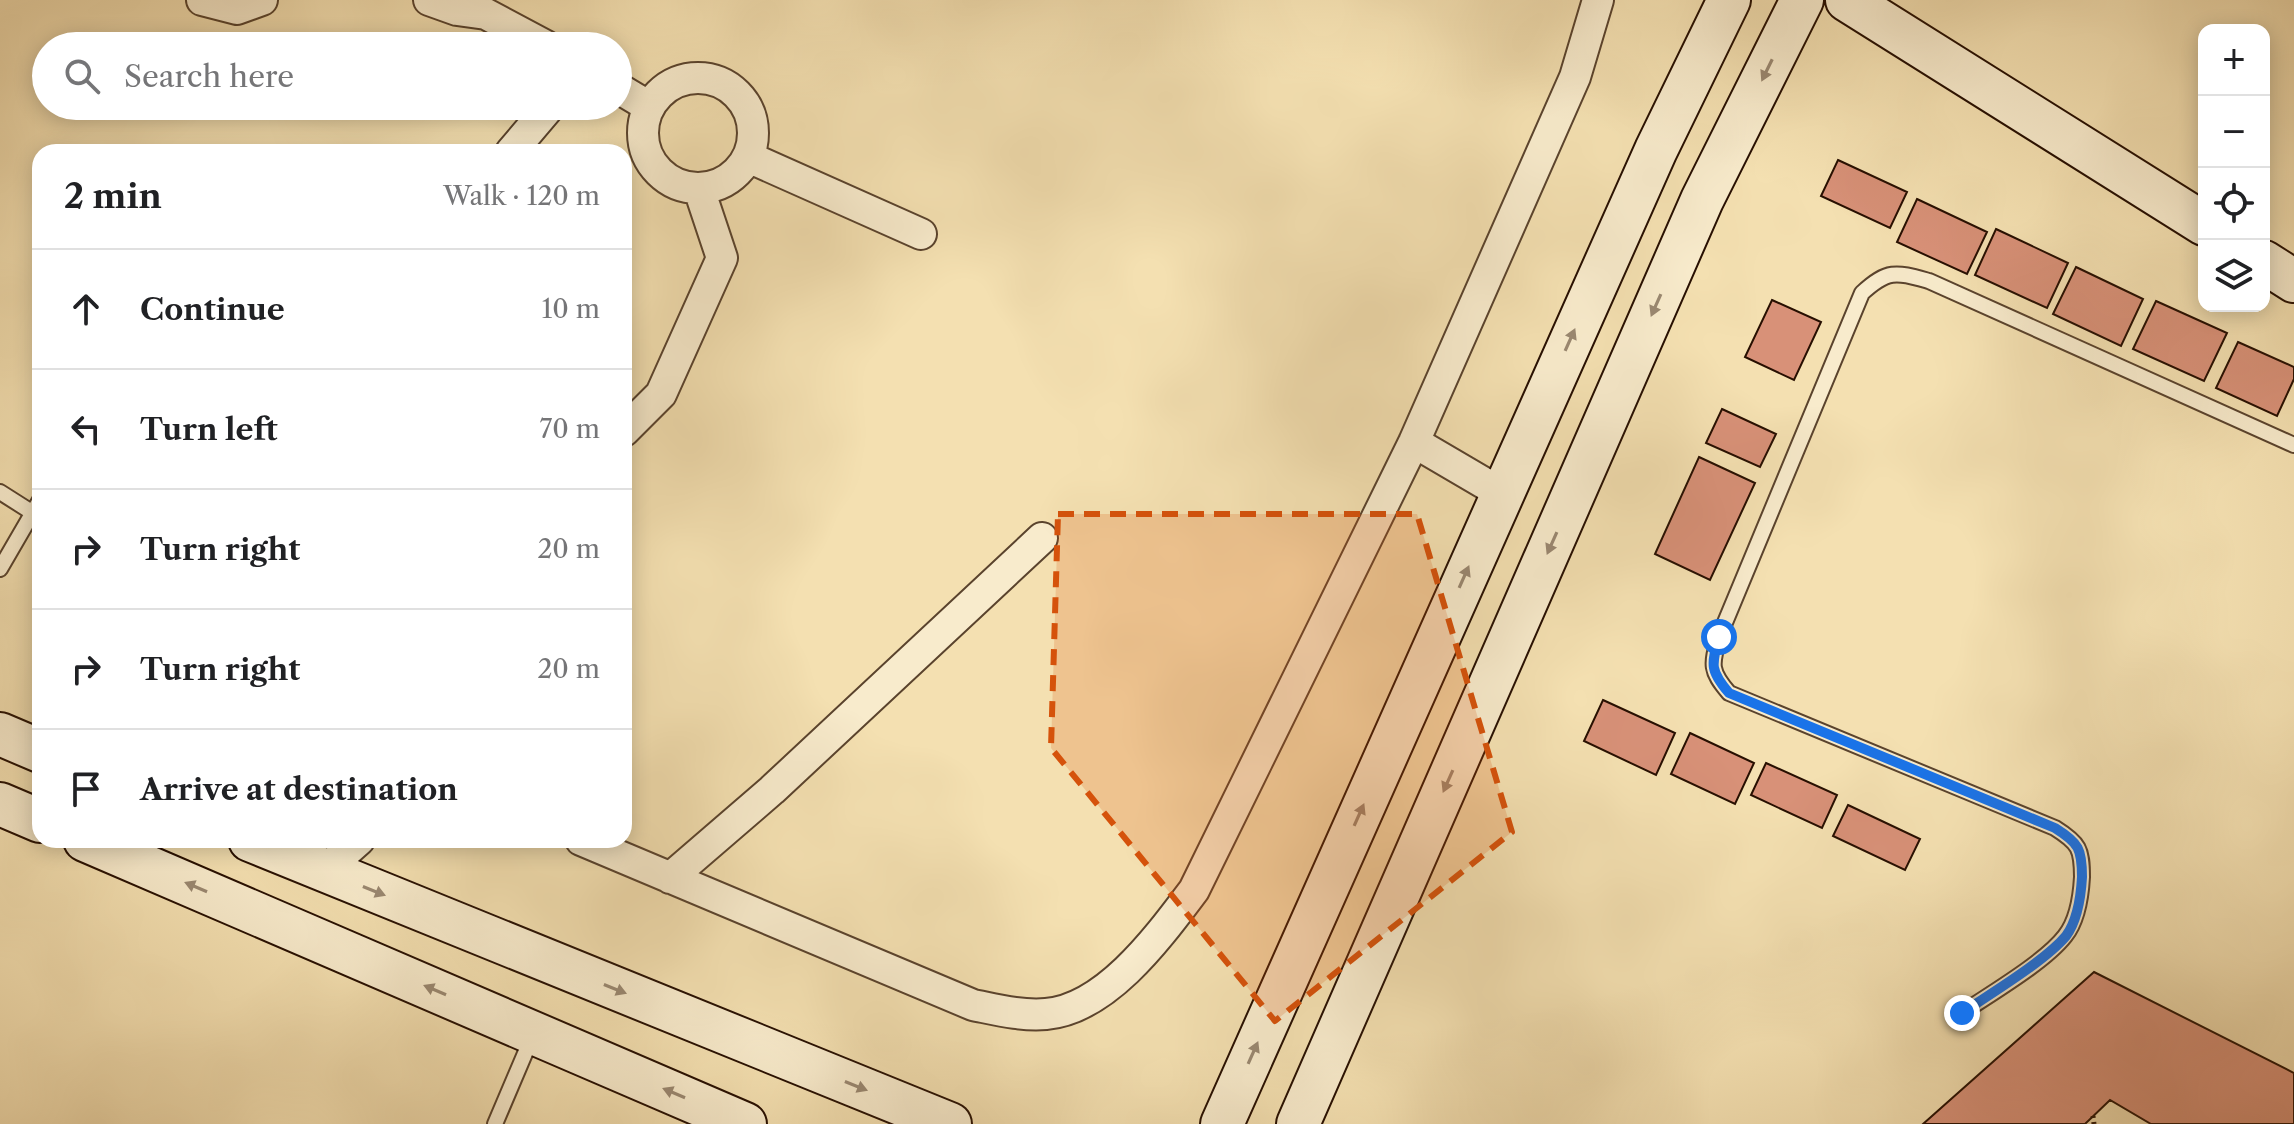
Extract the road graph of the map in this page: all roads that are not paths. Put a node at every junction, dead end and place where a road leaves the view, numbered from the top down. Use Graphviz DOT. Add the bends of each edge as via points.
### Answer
graph roads {
  1 [pos="202,0"];
  2 [pos="262,0"];
  3 [pos="429,0"];
  4 [pos="1598,0"];
  5 [pos="1729,0"];
  6 [pos="1802,0"];
  7 [pos="1858,8"];
  8 [pos="522,32"];
  9 [pos="632,96"];
  10 [pos="648,106"];
  11 [pos="538,120"];
  12 [pos="518,144"];
  13 [pos="748,157"];
  14 [pos="699,189"];
  15 [pos="2198,220"];
  16 [pos="921,234"];
  17 [pos="2270,266"];
  18 [pos="2294,281"];
  19 [pos="632,423"];
  20 [pos="1414,442"];
  21 [pos="2294,445"];
  22 [pos="0,492"];
  23 [pos="1501,493"];
  24 [pos="32,505"];
  25 [pos="32,514"];
  26 [pos="1042,538"];
  27 [pos="0,569"];
  28 [pos="0,734"];
  29 [pos="32,748"];
  30 [pos="0,804"];
  31 [pos="32,818"];
  32 [pos="104,848"];
  33 [pos="269,848"];
  34 [pos="350,848"];
  35 [pos="600,848"];
  36 [pos="324,871"];
  37 [pos="670,878"];
  38 [pos="1962,1013"];
  39 [pos="534,1032"];
  40 [pos="495,1124"];
  41 [pos="745,1124"];
  42 [pos="950,1124"];
  43 [pos="1222,1124"];
  44 [pos="1298,1124"];
  1 -- 2 [label="street" via="237,9"];
  3 -- 8 [label="street" via="486,14"];
  4 -- 20 [label="street" via="1575,77"];
  23 -- 5 [label="street, one-way"];
  6 -- 44 [label="street, one-way" via="1702,200"];
  7 -- 15 [label="street"];
  9 -- 10 [label="street"];
  10 -- 13 [label="street" via="673,83 690,78 725,84 749,110 754,127"];
  10 -- 14 [label="street" via="643,146 651,163 680,186"];
  11 -- 12 [label="street"];
  13 -- 14 [label="street" via="733,176"];
  13 -- 16 [label="street"];
  14 -- 19 [label="street" via="722,258 661,394"];
  17 -- 18 [label="street"];
  20 -- 23 [label="street"];
  20 -- 37 [label="street" via="1194,890 1154,943 1110,984 1074,1007 1014,1014 973,1005"];
  21 -- 38 [label="lane" via="1929,281 1906,274 1881,276 1862,293 1719,637 1715,677 1729,693 2055,828 2078,845 2082,885 2066,936"];
  22 -- 24 [label="lane"];
  43 -- 23 [label="street, one-way"];
  25 -- 27 [label="lane"];
  26 -- 37 [label="street"];
  28 -- 29 [label="street"];
  30 -- 31 [label="street"];
  39 -- 32 [label="street, one-way"];
  33 -- 36 [label="street"];
  34 -- 36 [label="street"];
  35 -- 37 [label="street"];
  36 -- 42 [label="street, one-way"];
  39 -- 40 [label="lane"];
  41 -- 39 [label="street, one-way"];
}
